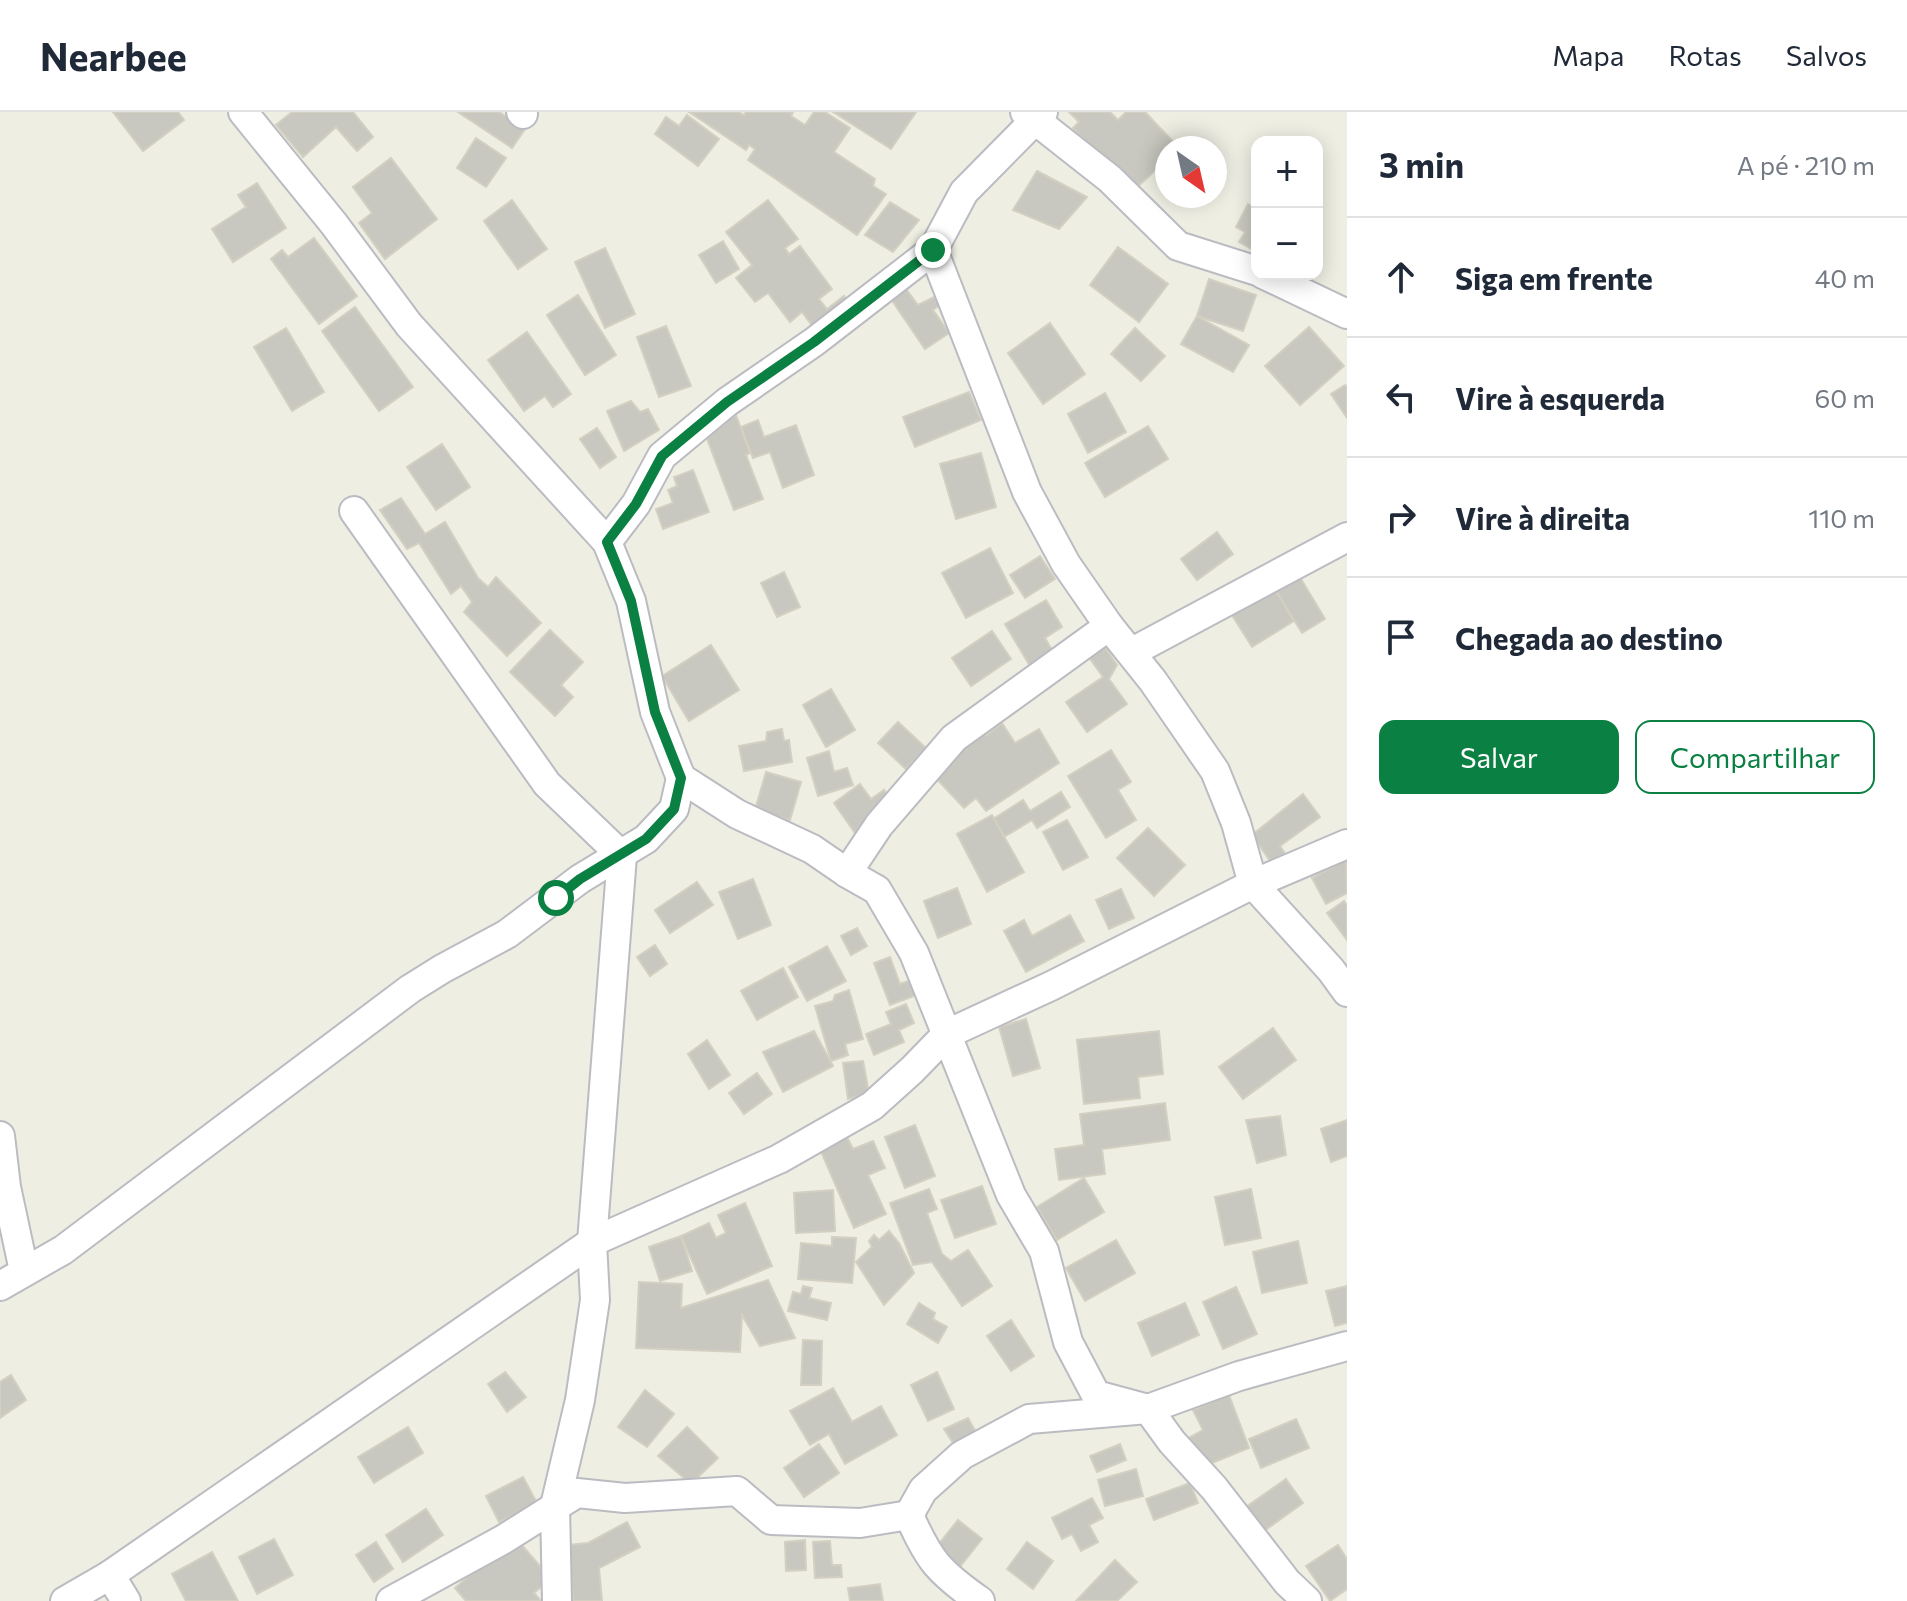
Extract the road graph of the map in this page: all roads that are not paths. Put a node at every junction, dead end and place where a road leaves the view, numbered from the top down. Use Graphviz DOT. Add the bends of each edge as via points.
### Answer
graph roads {
  1 [pos="243,112"];
  2 [pos="1035,115"];
  3 [pos="933,250"];
  4 [pos="1251,269"];
  5 [pos="1276,280"];
  6 [pos="1347,314"];
  7 [pos="354,511"];
  8 [pos="1347,537"];
  9 [pos="607,542"];
  10 [pos="1109,626"];
  11 [pos="1132,652"];
  12 [pos="681,778"];
  13 [pos="1347,844"];
  14 [pos="622,856"];
  15 [pos="847,873"];
  16 [pos="1253,884"];
  17 [pos="1347,992"];
  18 [pos="947,1034"];
  19 [pos="0,1136"];
  20 [pos="592,1242"];
  21 [pos="12,1279"];
  22 [pos="1347,1346"];
  23 [pos="1148,1409"];
  24 [pos="555,1506"];
  25 [pos="909,1515"];
  26 [pos="110,1575"];
  27 [pos="65,1601"];
  28 [pos="126,1601"];
  29 [pos="391,1601"];
  30 [pos="557,1601"];
  31 [pos="980,1601"];
  32 [pos="1307,1601"];
  1 -- 9 [label="street" via="409,325"];
  2 -- 3 [label="street" via="964,192"];
  2 -- 4 [label="street" via="1178,246"];
  3 -- 9 [label="street" via="662,456"];
  3 -- 10 [label="street" via="1027,492 1066,564"];
  5 -- 6 [label="street"];
  7 -- 14 [label="street" via="547,784"];
  8 -- 11 [label="street"];
  9 -- 12 [label="street" via="631,601 655,712"];
  10 -- 11 [label="street"];
  10 -- 15 [label="street" via="954,738 879,825"];
  11 -- 16 [label="street" via="1215,771"];
  12 -- 14 [label="street" via="674,809"];
  12 -- 15 [label="street"];
  13 -- 16 [label="street"];
  14 -- 20 [label="street"];
  14 -- 21 [label="street" via="580,879 507,934 410,989 63,1250"];
  15 -- 18 [label="street" via="877,890 914,953"];
  16 -- 17 [label="street"];
  16 -- 18 [label="street"];
  18 -- 20 [label="street" via="872,1106 779,1159"];
  18 -- 23 [label="street" via="1011,1195 1044,1251 1068,1342 1096,1395"];
  19 -- 21 [label="street"];
  20 -- 24 [label="street" via="595,1300 580,1400"];
  20 -- 26 [label="street"];
  22 -- 23 [label="street"];
  23 -- 25 [label="street" via="1029,1419 962,1455 923,1490"];
  23 -- 32 [label="street"];
  24 -- 25 [label="street" via="577,1493 625,1498 737,1491 771,1520 860,1523"];
  24 -- 29 [label="street"];
  24 -- 30 [label="street"];
  25 -- 31 [label="street" via="923,1548 945,1576"];
  26 -- 27 [label="street"];
  26 -- 28 [label="street"];
}
